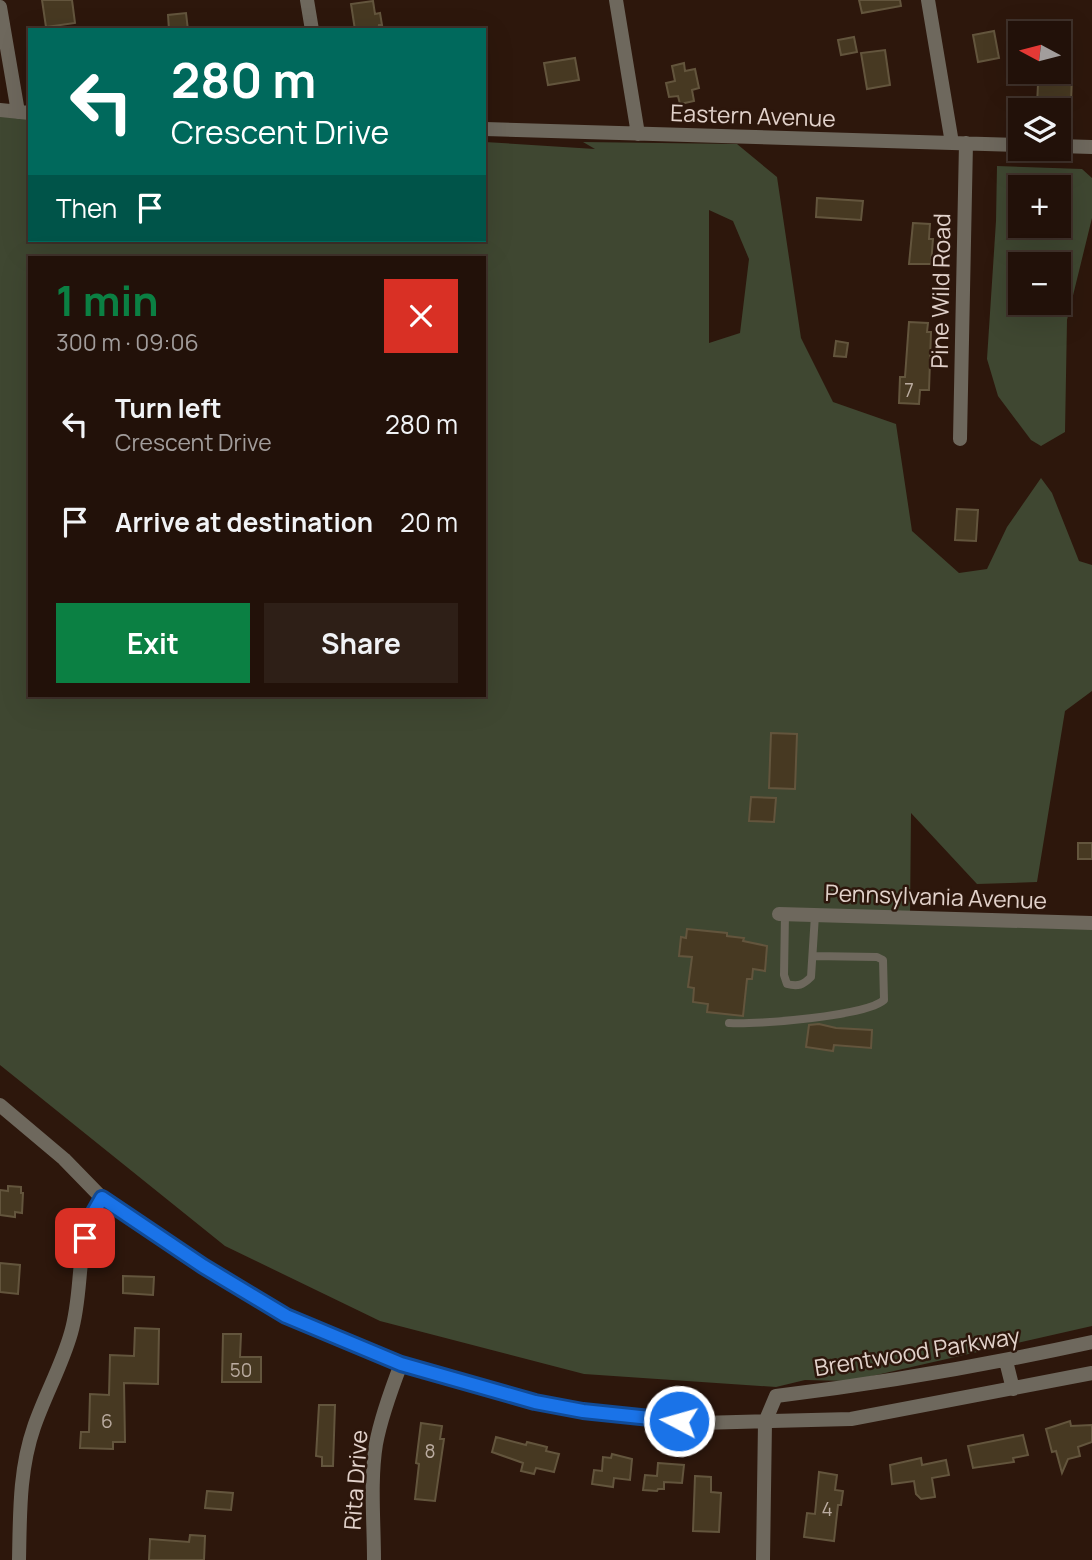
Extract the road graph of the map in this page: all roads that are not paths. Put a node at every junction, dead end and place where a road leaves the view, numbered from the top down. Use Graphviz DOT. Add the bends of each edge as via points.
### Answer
graph roads {
  1 [pos="307,0"];
  2 [pos="616,0"];
  3 [pos="928,0"];
  4 [pos="0,7"];
  5 [pos="312,28"];
  6 [pos="0,110"];
  7 [pos="24,112"];
  8 [pos="486,129"];
  9 [pos="638,134"];
  10 [pos="959,143"];
  11 [pos="1008,145"];
  12 [pos="1071,146"];
  13 [pos="1092,147"];
  14 [pos="960,439"];
  15 [pos="782,914"];
  16 [pos="815,915"];
  17 [pos="1092,923"];
  18 [pos="813,956"];
  19 [pos="729,1023"];
  20 [pos="0,1105"];
  21 [pos="102,1198"];
  22 [pos="1092,1342"];
  23 [pos="1006,1361"];
  24 [pos="401,1364"];
  25 [pos="1092,1373"];
  26 [pos="1013,1389"];
  27 [pos="765,1422"];
  28 [pos="19,1560"];
  29 [pos="374,1560"];
  30 [pos="762,1560"];
  1 -- 5 [label="street"];
  2 -- 9 [label="street"];
  3 -- 10 [label="street, Pine Wild Road"];
  4 -- 7 [label="street"];
  6 -- 7 [label="street"];
  8 -- 9 [label="street, Eastern Avenue"];
  9 -- 10 [label="street, Eastern Avenue"];
  10 -- 11 [label="street, Eastern Avenue"];
  10 -- 14 [label="street, Pine Wild Road"];
  12 -- 13 [label="street"];
  15 -- 16 [label="street, Pennsylvania Avenue"];
  15 -- 18 [label="lane" via="787,984 804,984 811,977"];
  16 -- 17 [label="street, Pennsylvania Avenue"];
  16 -- 18 [label="lane"];
  18 -- 19 [label="lane" via="883,960 884,1000 874,1007 842,1013"];
  20 -- 21 [label="street"];
  21 -- 24 [label="street" via="286,1316"];
  21 -- 28 [label="street" via="85,1238 71,1333 24,1462"];
  22 -- 23 [label="street, Brentwood Parkway"];
  23 -- 26 [label="street"];
  23 -- 27 [label="street, Brentwood Parkway" via="873,1385 776,1396"];
  24 -- 27 [label="street" via="583,1411 700,1423"];
  24 -- 29 [label="street, Rita Drive" via="376,1445"];
  25 -- 26 [label="street"];
  26 -- 27 [label="street" via="851,1419"];
  27 -- 30 [label="street"];
}
